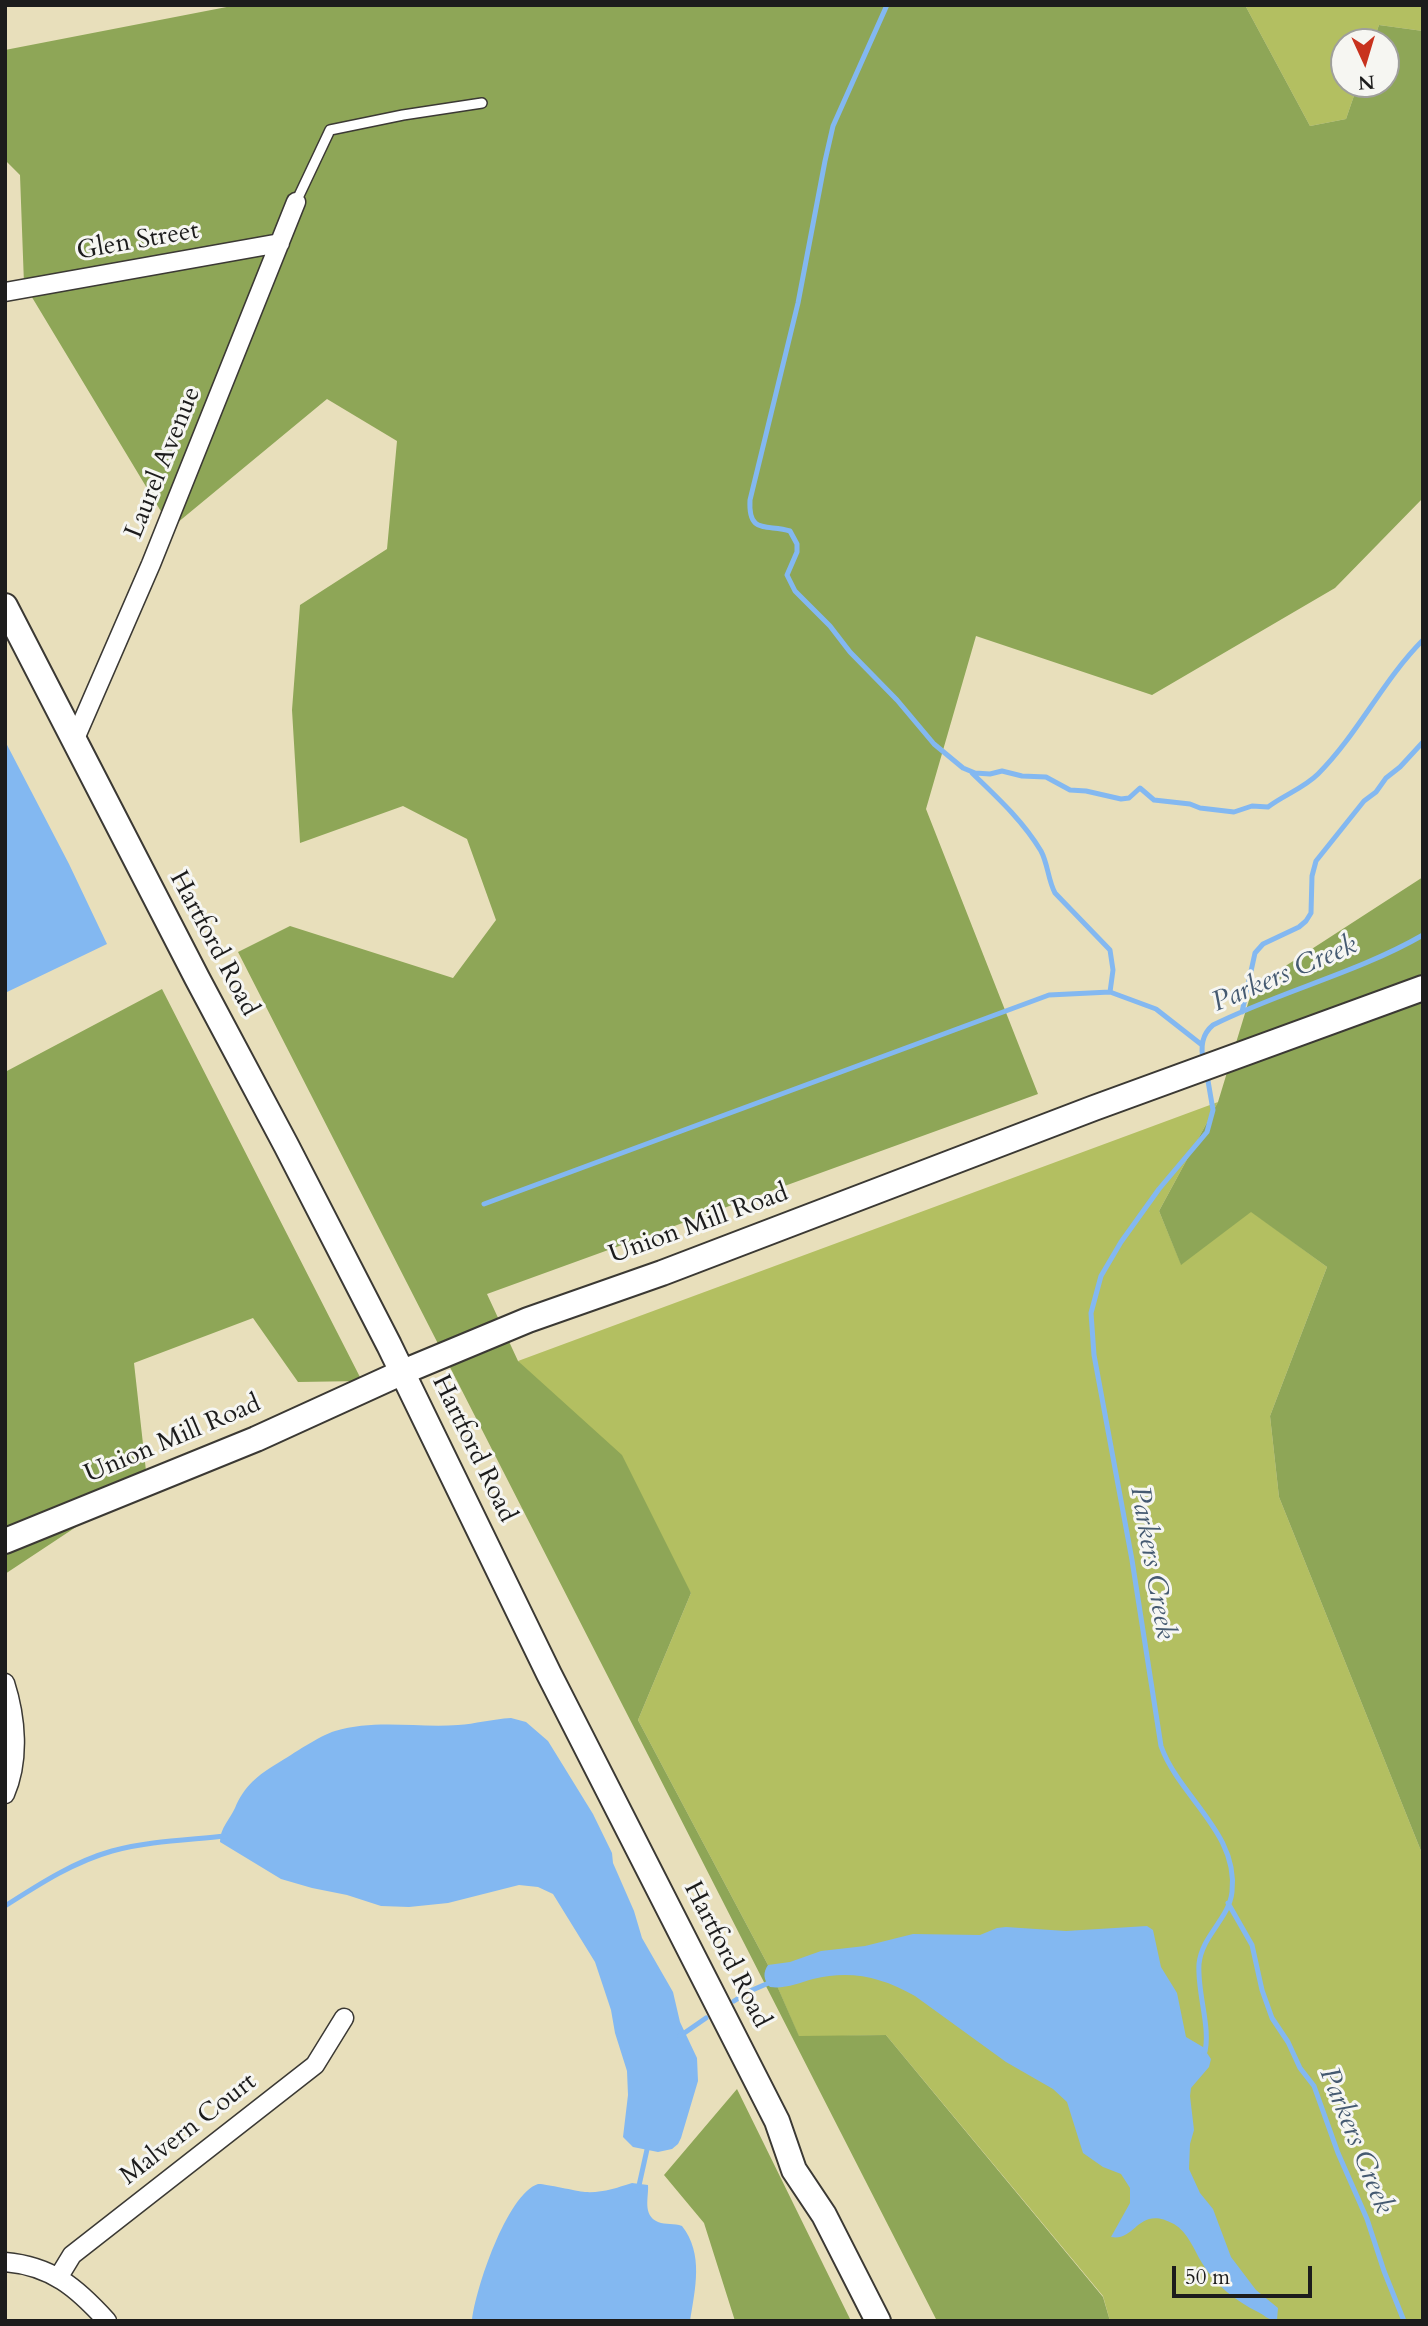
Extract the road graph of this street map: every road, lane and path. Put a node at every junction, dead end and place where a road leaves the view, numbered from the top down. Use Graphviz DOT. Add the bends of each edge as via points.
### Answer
graph roads {
  1 [pos="482,103"];
  2 [pos="296,202"];
  3 [pos="280,243"];
  4 [pos="5,292"];
  5 [pos="5,606"];
  6 [pos="75,741"];
  7 [pos="1423,988"];
  8 [pos="403,1371"];
  9 [pos="5,1541"];
  10 [pos="5,1683"];
  11 [pos="5,1794"];
  12 [pos="344,2018"];
  13 [pos="5,2262"];
  14 [pos="58,2278"];
  15 [pos="107,2321"];
  16 [pos="878,2321"];
  1 -- 2 [label="lane" via="330,130"];
  2 -- 3 [label="street, Laurel Avenue"];
  3 -- 4 [label="street, Glen Street"];
  3 -- 6 [label="street, Laurel Avenue"];
  5 -- 6 [label="street, Hartford Road"];
  6 -- 8 [label="street, Hartford Road"];
  7 -- 8 [label="street, Union Mill Road" via="579,1300"];
  8 -- 9 [label="street, Union Mill Road" via="256,1439"];
  8 -- 16 [label="street, Hartford Road" via="549,1674 777,2121 794,2170 824,2215"];
  10 -- 11 [label="street" via="14,1754"];
  12 -- 14 [label="street, Malvern Court" via="316,2065 72,2255"];
  13 -- 14 [label="street" via="40,2268"];
  14 -- 15 [label="street" via="85,2297"];
}
